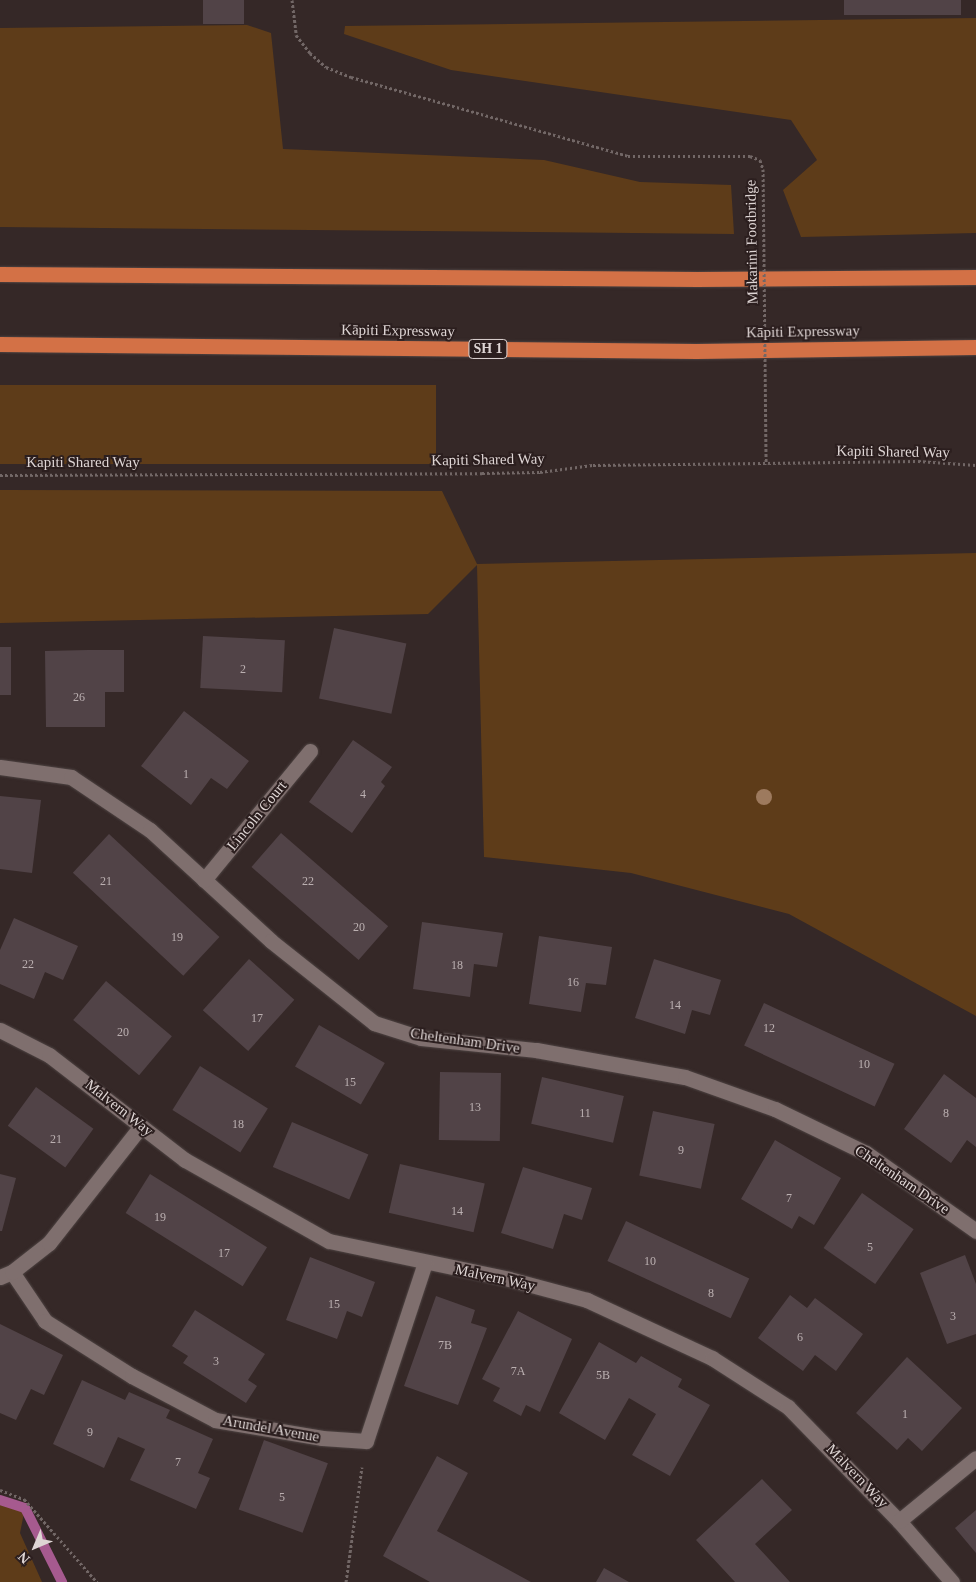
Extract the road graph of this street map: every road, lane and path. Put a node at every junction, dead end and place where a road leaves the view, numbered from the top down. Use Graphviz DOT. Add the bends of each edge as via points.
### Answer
graph roads {
  1 [pos="292,0"];
  2 [pos="0,274"];
  3 [pos="976,277"];
  4 [pos="0,344"];
  5 [pos="976,347"];
  6 [pos="766,464"];
  7 [pos="976,465"];
  8 [pos="0,475"];
  9 [pos="310,751"];
  10 [pos="0,767"];
  11 [pos="204,880"];
  12 [pos="0,1030"];
  13 [pos="141,1126"];
  14 [pos="976,1231"];
  15 [pos="424,1263"];
  16 [pos="6,1275"];
  17 [pos="366,1441"];
  18 [pos="976,1458"];
  19 [pos="0,1490"];
  20 [pos="899,1521"];
  21 [pos="97,1582"];
  22 [pos="346,1582"];
  23 [pos="952,1582"];
  1 -- 6 [label="path, Makarini Footbridge, bridge" via="296,35 326,67 351,77 628,156 750,156 760,160 763,169"];
  2 -- 3 [label="highway" via="697,279"];
  4 -- 5 [label="highway, Kāpiti Expressway / SH 1" via="686,351"];
  6 -- 7 [label="path, Kapiti Shared Way" via="918,461"];
  6 -- 8 [label="path, Kapiti Shared Way" via="593,465 482,473"];
  9 -- 11 [label="street, Lincoln Court"];
  10 -- 11 [label="street, Cheltenham Drive" via="71,777 150,830"];
  11 -- 14 [label="street, Cheltenham Drive" via="271,941 374,1023 421,1038 536,1050 685,1077 775,1109 866,1152"];
  12 -- 13 [label="street, Malvern Way" via="49,1055"];
  13 -- 15 [label="street, Malvern Way" via="208,1174 329,1241"];
  13 -- 16 [label="street, Arundel Avenue" via="48,1243"];
  15 -- 17 [label="street"];
  15 -- 20 [label="street, Malvern Way" via="509,1279 587,1300 712,1358 788,1407"];
  16 -- 17 [label="street, Arundel Avenue" via="45,1322 132,1376 215,1420 322,1438"];
  17 -- 22 [label="path"];
  18 -- 20 [label="street"];
  19 -- 21 [label="path" via="24,1499"];
  20 -- 23 [label="street, Malvern Way"];
}
